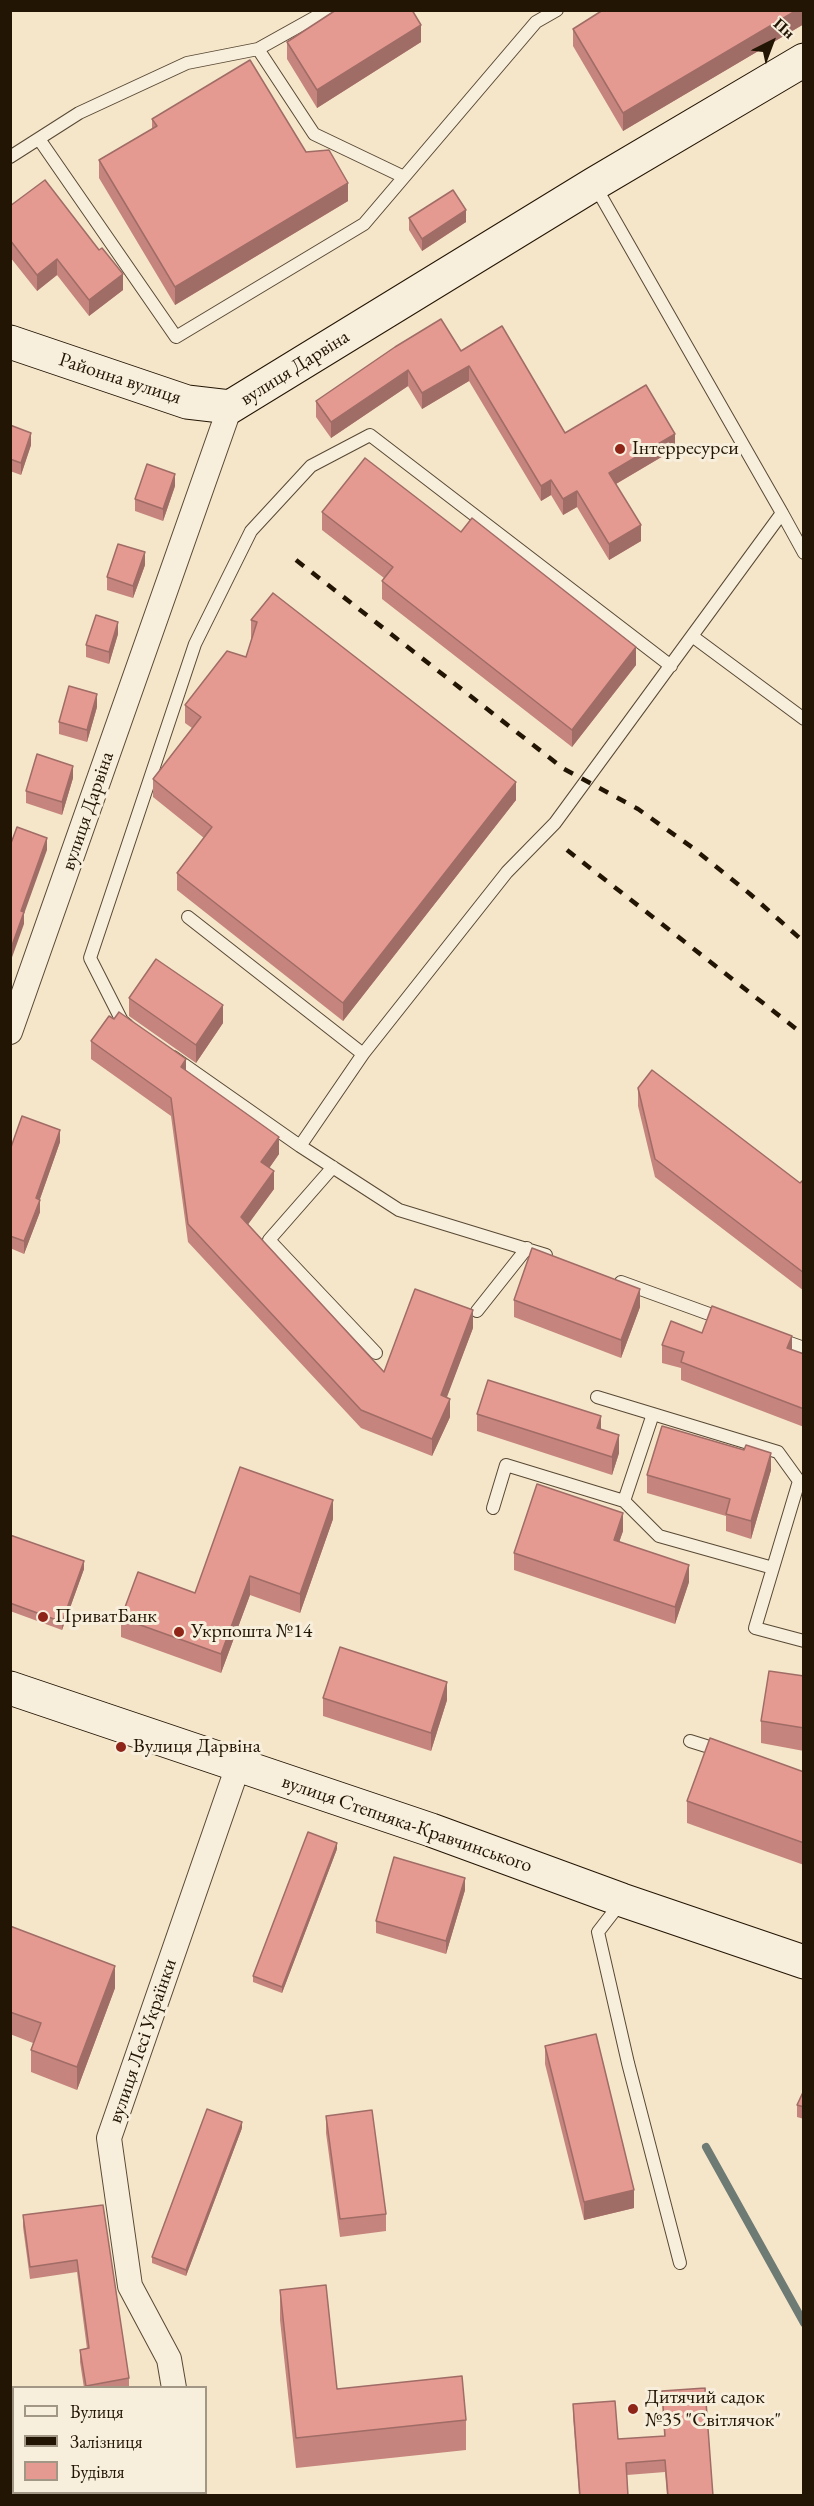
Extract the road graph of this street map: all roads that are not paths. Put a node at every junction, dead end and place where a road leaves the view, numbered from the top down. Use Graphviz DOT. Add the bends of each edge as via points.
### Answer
graph roads {
  1 [pos="328,10"];
  2 [pos="557,10"];
  3 [pos="258,49"];
  4 [pos="804,60"];
  5 [pos="39,139"];
  6 [pos="10,157"];
  7 [pos="404,177"];
  8 [pos="594,184"];
  9 [pos="10,342"];
  10 [pos="230,407"];
  11 [pos="782,513"];
  12 [pos="804,553"];
  13 [pos="692,636"];
  14 [pos="671,666"];
  15 [pos="804,719"];
  16 [pos="188,917"];
  17 [pos="10,1032"];
  18 [pos="141,1035"];
  19 [pos="160,1049"];
  20 [pos="363,1054"];
  21 [pos="300,1146"];
  22 [pos="333,1167"];
  23 [pos="527,1248"];
  24 [pos="560,1260"];
  25 [pos="604,1276"];
  26 [pos="477,1311"];
  27 [pos="737,1324"];
  28 [pos="759,1332"];
  29 [pos="804,1348"];
  30 [pos="376,1353"];
  31 [pos="597,1397"];
  32 [pos="652,1414"];
  33 [pos="801,1481"];
  34 [pos="624,1501"];
  35 [pos="493,1508"];
  36 [pos="773,1568"];
  37 [pos="804,1641"];
  38 [pos="10,1688"];
  39 [pos="690,1741"];
  40 [pos="735,1755"];
  41 [pos="238,1766"];
  42 [pos="622,1900"];
  43 [pos="804,1962"];
  44 [pos="680,2263"];
  45 [pos="174,2386"];
  1 -- 3 [label="lane"];
  2 -- 7 [label="lane" via="536,22"];
  3 -- 5 [label="lane" via="187,63 79,113"];
  3 -- 7 [label="lane" via="314,134"];
  4 -- 8 [label="street, вулиця Дарвіна"];
  5 -- 6 [label="lane"];
  5 -- 7 [label="lane" via="176,337 364,224"];
  8 -- 10 [label="street, вулиця Дарвіна"];
  8 -- 11 [label="lane"];
  9 -- 10 [label="street, Районна вулиця" via="187,402"];
  10 -- 17 [label="street, вулиця Дарвіна"];
  11 -- 12 [label="lane"];
  11 -- 13 [label="lane"];
  13 -- 14 [label="lane"];
  13 -- 15 [label="lane"];
  14 -- 18 [label="lane" via="370,435 311,466 251,531 195,644 90,958 122,1022"];
  14 -- 20 [label="lane" via="555,823 507,872"];
  16 -- 20 [label="lane"];
  19 -- 21 [label="lane"];
  20 -- 21 [label="lane"];
  21 -- 22 [label="lane"];
  22 -- 23 [label="lane" via="399,1210"];
  22 -- 30 [label="lane" via="269,1240"];
  23 -- 24 [label="lane"];
  23 -- 26 [label="lane"];
  25 -- 27 [label="lane"];
  28 -- 29 [label="lane"];
  31 -- 32 [label="lane"];
  32 -- 33 [label="lane" via="778,1452"];
  32 -- 34 [label="lane"];
  33 -- 36 [label="lane"];
  34 -- 35 [label="lane" via="506,1464"];
  34 -- 36 [label="lane" via="659,1536"];
  36 -- 37 [label="lane" via="755,1628"];
  38 -- 41 [label="street, вулиця Степняка-Кравчинського"];
  39 -- 40 [label="lane"];
  41 -- 42 [label="street, вулиця Степняка-Кравчинського" via="431,1830"];
  41 -- 45 [label="street, вулиця Лесі Українки" via="109,2138 130,2286 169,2359"];
  42 -- 43 [label="street, вулиця Степняка-Кравчинського"];
  42 -- 44 [label="lane" via="598,1932"];
}
